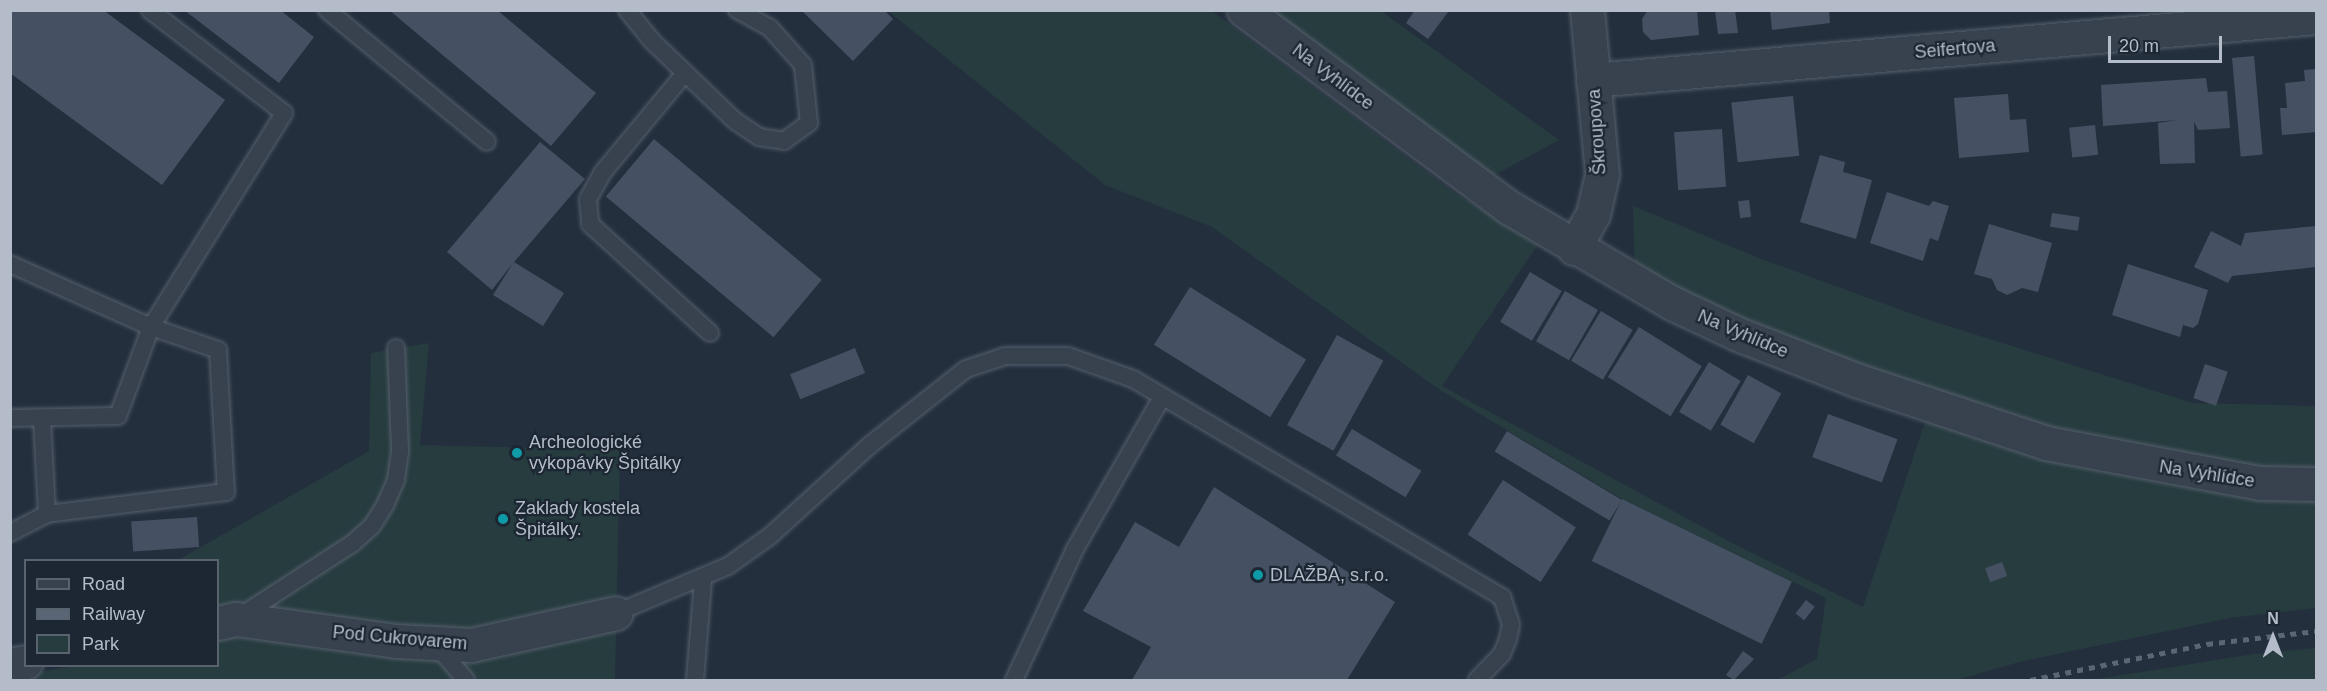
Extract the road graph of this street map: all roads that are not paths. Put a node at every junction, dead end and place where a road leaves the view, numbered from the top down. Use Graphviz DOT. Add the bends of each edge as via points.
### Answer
graph roads {
  1 [pos="150,10"];
  2 [pos="327,10"];
  3 [pos="627,10"];
  4 [pos="737,10"];
  5 [pos="1244,10"];
  6 [pos="1587,10"];
  7 [pos="2316,17"];
  8 [pos="686,74"];
  9 [pos="1593,80"];
  10 [pos="487,142"];
  11 [pos="1574,248"];
  12 [pos="10,264"];
  13 [pos="151,327"];
  14 [pos="710,333"];
  15 [pos="396,348"];
  16 [pos="1162,396"];
  17 [pos="42,417"];
  18 [pos="10,418"];
  19 [pos="2316,484"];
  20 [pos="47,514"];
  21 [pos="10,533"];
  22 [pos="703,580"];
  23 [pos="616,613"];
  24 [pos="226,621"];
  25 [pos="436,645"];
  26 [pos="466,681"];
  27 [pos="695,681"];
  28 [pos="1014,681"];
  29 [pos="1477,681"];
  1 -- 13 [label="lane" via="284,113"];
  2 -- 10 [label="lane"];
  3 -- 8 [label="lane"];
  4 -- 8 [label="lane" via="770,28 803,65 809,123 784,141 759,137 734,120"];
  5 -- 11 [label="street, Na Vyhlídce" via="1510,208"];
  6 -- 9 [label="street, Škroupova"];
  7 -- 9 [label="street, Seifertova"];
  8 -- 14 [label="lane" via="603,172 588,199 590,224"];
  9 -- 11 [label="street, Škroupova" via="1602,174 1593,214"];
  11 -- 19 [label="street, Na Vyhlídce" via="1672,303 1738,334 1974,421 2118,459 2260,483"];
  12 -- 13 [label="lane"];
  13 -- 17 [label="lane" via="118,416"];
  13 -- 20 [label="lane" via="219,350 226,492"];
  15 -- 24 [label="lane" via="400,450 396,480 385,506 372,526 353,543"];
  16 -- 22 [label="lane" via="1101,365 1068,356 1005,356 976,365 870,445 770,536"];
  16 -- 28 [label="lane" via="1075,549"];
  16 -- 29 [label="lane" via="1502,597 1511,625 1508,639 1502,654"];
  17 -- 18 [label="lane"];
  17 -- 20 [label="lane"];
  20 -- 21 [label="lane"];
  22 -- 23 [label="lane"];
  22 -- 27 [label="lane"];
  23 -- 25 [label="street, Pod Cukrovarem" via="471,645"];
  24 -- 25 [label="street, Pod Cukrovarem"];
  25 -- 26 [label="lane"];
}
